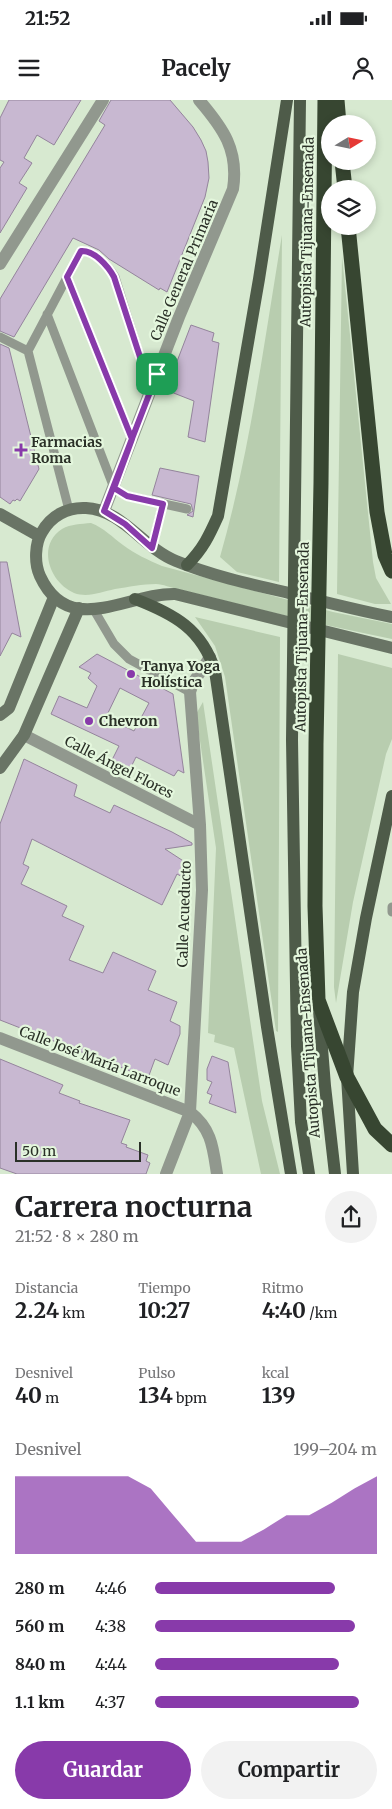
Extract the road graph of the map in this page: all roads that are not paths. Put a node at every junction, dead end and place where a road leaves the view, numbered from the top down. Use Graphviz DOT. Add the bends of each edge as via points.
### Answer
graph roads {
  1 [pos="103,100"];
  2 [pos="199,100"];
  3 [pos="287,100"];
  4 [pos="300,100"];
  5 [pos="325,100"];
  6 [pos="337,100"];
  7 [pos="338,115"];
  8 [pos="349,235"];
  9 [pos="0,264"];
  10 [pos="67,277"];
  11 [pos="47,314"];
  12 [pos="0,337"];
  13 [pos="28,350"];
  14 [pos="157,374"];
  15 [pos="132,439"];
  16 [pos="114,488"];
  17 [pos="163,504"];
  18 [pos="187,509"];
  19 [pos="69,510"];
  20 [pos="104,511"];
  21 [pos="0,514"];
  22 [pos="39,536"];
  23 [pos="152,548"];
  24 [pos="187,565"];
  25 [pos="392,571"];
  26 [pos="54,597"];
  27 [pos="136,600"];
  28 [pos="79,608"];
  29 [pos="94,610"];
  30 [pos="392,617"];
  31 [pos="392,648"];
  32 [pos="210,657"];
  33 [pos="190,692"];
  34 [pos="0,715"];
  35 [pos="24,735"];
  36 [pos="0,768"];
  37 [pos="392,796"];
  38 [pos="390,809"];
  39 [pos="200,825"];
  40 [pos="392,907"];
  41 [pos="392,912"];
  42 [pos="318,1000"];
  43 [pos="0,1038"];
  44 [pos="346,1077"];
  45 [pos="190,1112"];
  46 [pos="392,1145"];
  47 [pos="166,1174"];
  48 [pos="217,1174"];
  49 [pos="291,1174"];
  50 [pos="309,1174"];
  51 [pos="335,1174"];
  52 [pos="353,1174"];
  1 -- 9 [label="street"];
  2 -- 14 [label="street, Calle General Primaria" via="226,137 234,157 233,189"];
  3 -- 24 [label="main road" via="218,516 200,553"];
  4 -- 50 [label="main road, Autopista Tijuana-Ensenada" via="292,740 297,1046"];
  5 -- 42 [label="highway, Autopista Tijuana-Ensenada" via="316,735"];
  6 -- 7 [label="highway"];
  8 -- 25 [label="highway" via="378,512 385,554"];
  10 -- 11 [label="lane"];
  10 -- 14 [label="lane" via="84,250 108,266 141,360"];
  10 -- 15 [label="lane"];
  11 -- 13 [label="lane"];
  11 -- 16 [label="lane"];
  12 -- 13 [label="lane"];
  13 -- 19 [label="lane"];
  14 -- 15 [label="street, Calle General Primaria"];
  15 -- 16 [label="street, Calle General Primaria"];
  16 -- 17 [label="lane" via="127,496"];
  16 -- 20 [label="street, Calle General Primaria"];
  17 -- 18 [label="lane"];
  17 -- 23 [label="lane"];
  19 -- 20 [label="main road"];
  19 -- 22 [label="main road" via="47,522"];
  20 -- 23 [label="main road" via="125,524"];
  21 -- 22 [label="main road"];
  22 -- 26 [label="main road" via="38,572"];
  23 -- 24 [label="main road"];
  24 -- 30 [label="main road" via="254,585"];
  26 -- 28 [label="main road"];
  26 -- 34 [label="main road" via="8,708"];
  27 -- 29 [label="main road"];
  27 -- 31 [label="main road" via="175,594"];
  27 -- 32 [label="main road" via="176,618 192,632"];
  28 -- 29 [label="main road"];
  28 -- 35 [label="main road"];
  29 -- 33 [label="lane" via="114,644 129,659"];
  32 -- 33 [label="street"];
  32 -- 49 [label="main road" via="215,671"];
  33 -- 39 [label="street, Calle Acueducto"];
  35 -- 36 [label="main road"];
  35 -- 39 [label="street, Calle Ángel Flores"];
  37 -- 38 [label="main road"];
  38 -- 44 [label="main road" via="353,992"];
  39 -- 45 [label="street, Calle Acueducto" via="202,890"];
  40 -- 41 [label="lane"];
  42 -- 44 [label="highway"];
  42 -- 51 [label="main road, Autopista Tijuana-Ensenada"];
  43 -- 45 [label="street, Calle José María Larroque"];
  44 -- 46 [label="highway" via="375,1129"];
  44 -- 52 [label="main road"];
  45 -- 47 [label="street, Calle Acueducto"];
  45 -- 48 [label="street" via="202,1121 208,1132"];
}
